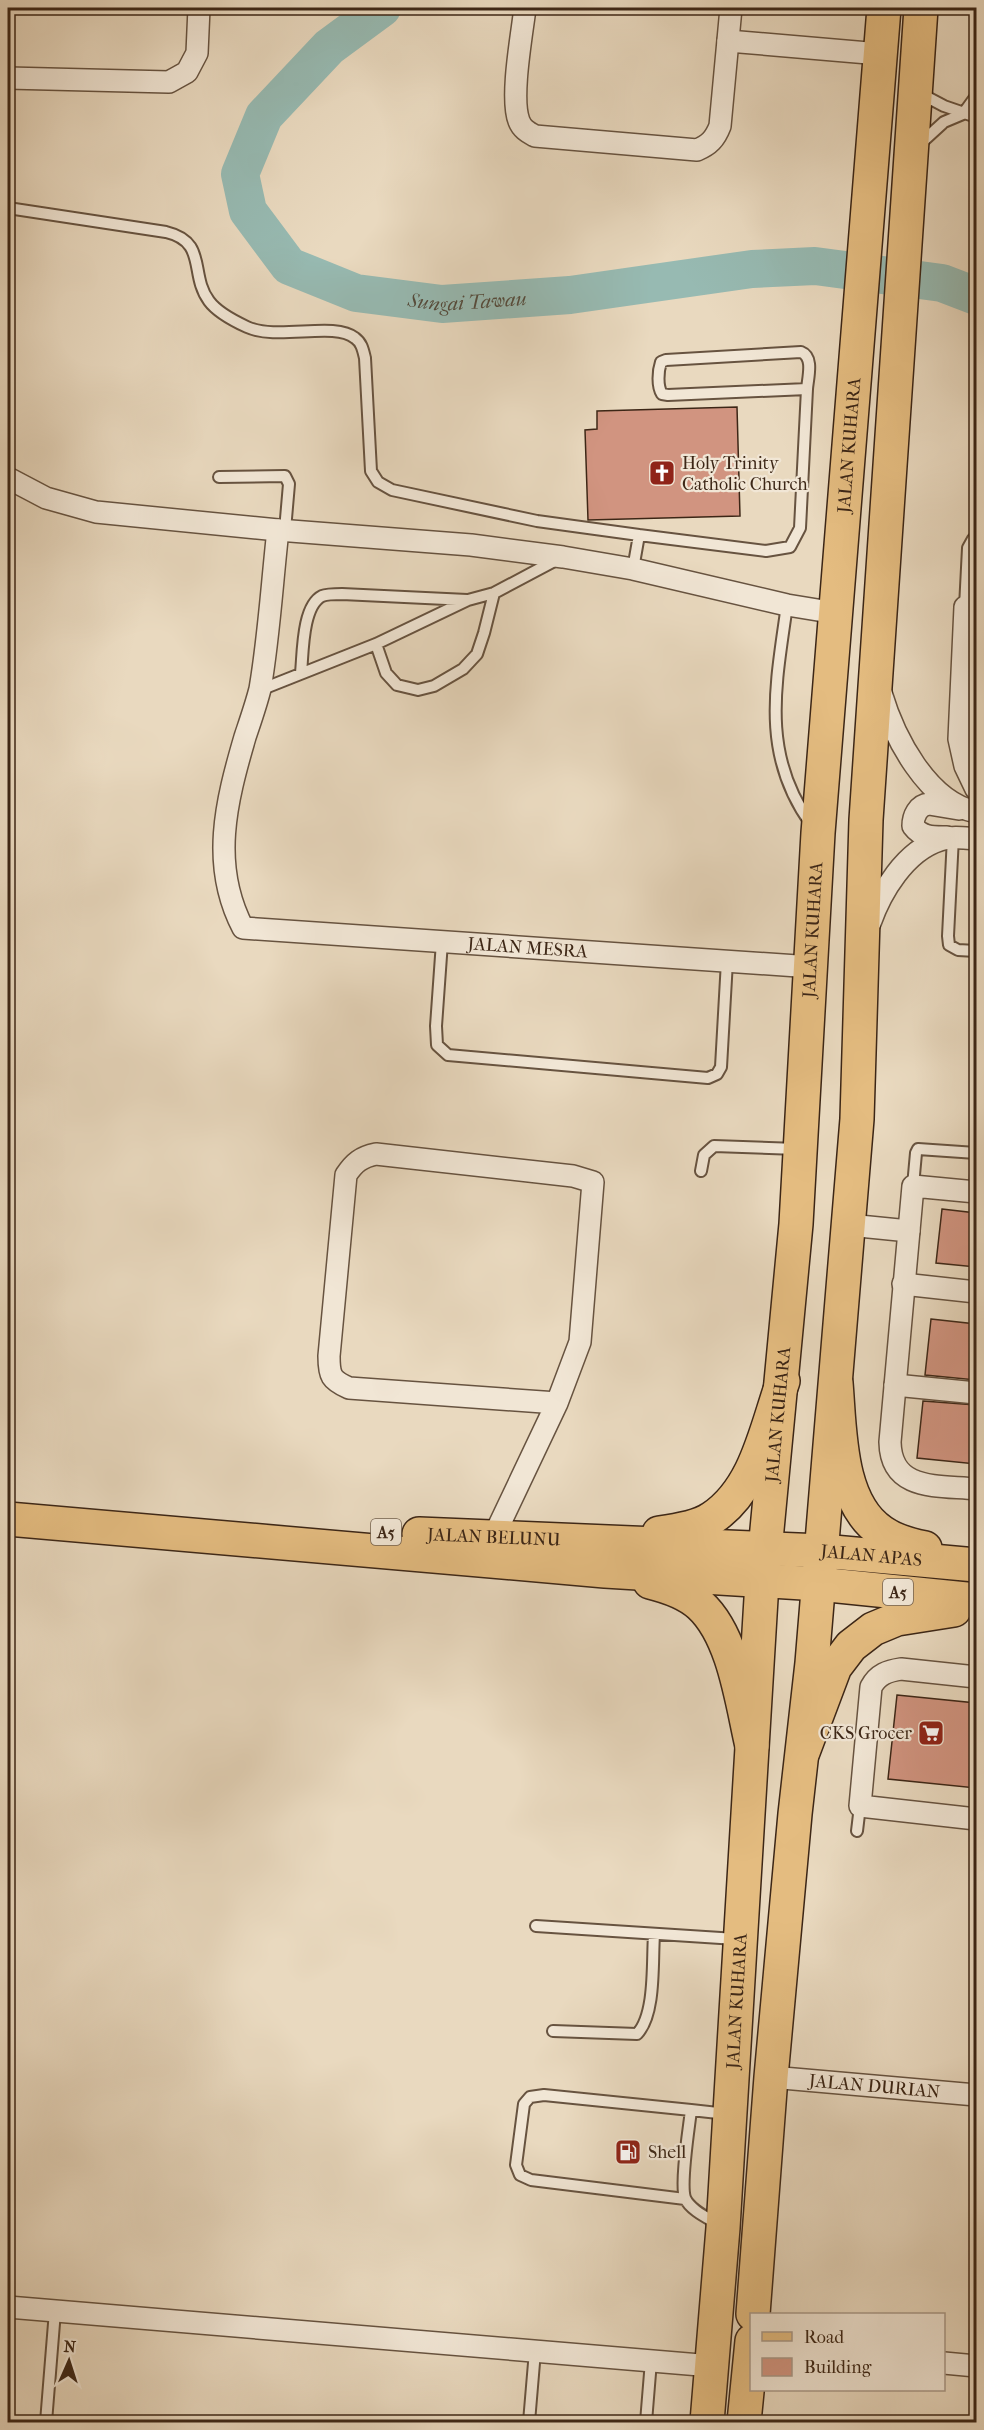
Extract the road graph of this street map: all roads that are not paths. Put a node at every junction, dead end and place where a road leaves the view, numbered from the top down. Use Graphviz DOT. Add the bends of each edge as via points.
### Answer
graph roads {
  1 [pos="200,8"];
  2 [pos="525,8"];
  3 [pos="731,8"];
  4 [pos="884,8"];
  5 [pos="921,8"];
  6 [pos="728,41"];
  7 [pos="880,54"];
  8 [pos="916,68"];
  9 [pos="8,78"];
  10 [pos="976,96"];
  11 [pos="963,114"];
  12 [pos="976,117"];
  13 [pos="909,165"];
  14 [pos="8,208"];
  15 [pos="807,389"];
  16 [pos="895,401"];
  17 [pos="219,477"];
  18 [pos="8,478"];
  19 [pos="282,530"];
  20 [pos="639,535"];
  21 [pos="976,538"];
  22 [pos="563,557"];
  23 [pos="633,568"];
  24 [pos="494,593"];
  25 [pos="468,600"];
  26 [pos="787,605"];
  27 [pos="971,608"];
  28 [pos="836,613"];
  29 [pos="376,644"];
  30 [pos="301,674"];
  31 [pos="875,675"];
  32 [pos="259,690"];
  33 [pos="976,789"];
  34 [pos="970,811"];
  35 [pos="818,833"];
  36 [pos="953,837"];
  37 [pos="976,838"];
  38 [pos="442,942"];
  39 [pos="863,945"];
  40 [pos="976,951"];
  41 [pos="727,961"];
  42 [pos="812,967"];
  43 [pos="802,1149"];
  44 [pos="976,1153"];
  45 [pos="701,1171"];
  46 [pos="913,1186"];
  47 [pos="976,1186"];
  48 [pos="849,1225"];
  49 [pos="909,1231"];
  50 [pos="903,1284"];
  51 [pos="976,1292"];
  52 [pos="783,1381"];
  53 [pos="836,1383"];
  54 [pos="895,1385"];
  55 [pos="976,1393"];
  56 [pos="557,1403"];
  57 [pos="976,1489"];
  58 [pos="8,1498"];
  59 [pos="8,1519"];
  60 [pos="493,1538"];
  61 [pos="765,1548"];
  62 [pos="822,1551"];
  63 [pos="606,1556"];
  64 [pos="976,1560"];
  65 [pos="976,1565"];
  66 [pos="762,1582"];
  67 [pos="819,1584"];
  68 [pos="976,1600"];
  69 [pos="976,1607"];
  70 [pos="976,1677"];
  71 [pos="752,1746"];
  72 [pos="803,1752"];
  73 [pos="860,1806"];
  74 [pos="976,1819"];
  75 [pos="857,1831"];
  76 [pos="536,1926"];
  77 [pos="654,1935"];
  78 [pos="739,1939"];
  79 [pos="554,2031"];
  80 [pos="771,2078"];
  81 [pos="976,2095"];
  82 [pos="691,2110"];
  83 [pos="730,2114"];
  84 [pos="686,2199"];
  85 [pos="723,2228"];
  86 [pos="8,2307"];
  87 [pos="56,2311"];
  88 [pos="753,2313"];
  89 [pos="535,2351"];
  90 [pos="750,2355"];
  91 [pos="651,2361"];
  92 [pos="945,2363"];
  93 [pos="712,2366"];
  94 [pos="976,2366"];
  95 [pos="46,2422"];
  96 [pos="529,2422"];
  97 [pos="646,2422"];
  98 [pos="707,2422"];
  99 [pos="744,2422"];
  1 -- 9 [label="street" via="197,53 187,72 169,82"];
  2 -- 6 [label="street" via="515,103 522,128 536,136 697,150 707,146 720,126"];
  3 -- 6 [label="street"];
  4 -- 7 [label="main road"];
  5 -- 8 [label="main road"];
  6 -- 7 [label="street"];
  7 -- 28 [label="main road, JALAN KUHARA"];
  8 -- 11 [label="lane" via="926,96"];
  8 -- 13 [label="main road"];
  10 -- 11 [label="lane"];
  11 -- 12 [label="lane"];
  11 -- 13 [label="lane" via="929,133"];
  13 -- 16 [label="main road"];
  14 -- 20 [label="lane" via="175,234 191,246 209,301 247,327 279,334 334,331 356,338 365,358 370,471 378,482 392,490 537,522"];
  15 -- 15 [label="lane" via="809,359 801,352 666,360 659,367 659,390 668,395"];
  15 -- 20 [label="lane" via="800,528 790,548 766,551"];
  16 -- 28 [label="main road" via="865,497 857,591"];
  16 -- 31 [label="main road"];
  17 -- 19 [label="lane" via="285,476 289,484"];
  18 -- 19 [label="street" via="46,498 96,512"];
  19 -- 22 [label="street" via="471,545"];
  19 -- 32 [label="street"];
  20 -- 23 [label="lane"];
  21 -- 27 [label="lane" via="968,548"];
  22 -- 23 [label="street"];
  22 -- 24 [label="lane"];
  23 -- 26 [label="street"];
  24 -- 25 [label="lane"];
  24 -- 29 [label="lane" via="477,654 463,669 434,686 418,690 397,685 386,674"];
  25 -- 29 [label="lane"];
  25 -- 30 [label="lane" via="322,596 312,606 306,626"];
  26 -- 28 [label="street"];
  26 -- 35 [label="lane" via="775,690 775,726 781,764 793,796"];
  27 -- 33 [label="street" via="958,739"];
  28 -- 35 [label="main road, JALAN KUHARA"];
  29 -- 30 [label="lane"];
  30 -- 32 [label="lane"];
  31 -- 34 [label="street" via="890,721 909,758 936,788"];
  31 -- 39 [label="main road"];
  32 -- 38 [label="street, JALAN MESRA" via="230,791 224,831 224,870 232,908 243,928"];
  34 -- 36 [label="street" via="925,805 917,811 914,826 918,832 926,837"];
  35 -- 42 [label="main road, JALAN KUHARA"];
  36 -- 37 [label="street"];
  36 -- 39 [label="street" via="931,844 904,865 876,905"];
  36 -- 40 [label="lane" via="948,936 950,945 958,950"];
  38 -- 41 [label="street, JALAN MESRA"];
  38 -- 41 [label="lane" via="437,1045 448,1056 708,1078 721,1067"];
  39 -- 48 [label="main road"];
  41 -- 42 [label="street, JALAN MESRA"];
  42 -- 43 [label="main road, JALAN KUHARA"];
  43 -- 45 [label="lane" via="714,1146 704,1155"];
  43 -- 52 [label="main road, JALAN KUHARA"];
  44 -- 46 [label="lane" via="918,1149"];
  46 -- 47 [label="street"];
  46 -- 49 [label="street"];
  48 -- 49 [label="street"];
  48 -- 53 [label="main road"];
  49 -- 50 [label="street"];
  50 -- 51 [label="street"];
  50 -- 54 [label="street"];
  52 -- 61 [label="main road, JALAN KUHARA"];
  52 -- 63 [label="main road" via="752,1472 736,1497 711,1519"];
  53 -- 62 [label="main road"];
  53 -- 64 [label="main road" via="844,1464 862,1511 880,1531 900,1543"];
  54 -- 55 [label="street"];
  54 -- 57 [label="street" via="890,1457 896,1469 917,1483"];
  56 -- 56 [label="street" via="580,1342 593,1182 573,1176 376,1154 364,1156 352,1165 346,1175 329,1356 328,1371 335,1382 349,1388"];
  56 -- 60 [label="street"];
  58 -- 60 [label="main road, JALAN BELUNU / A5"];
  59 -- 63 [label="main road, JALAN BELUNU / A5"];
  60 -- 63 [label="main road, JALAN BELUNU / A5"];
  61 -- 62 [label="main road, JALAN APAS / A5"];
  61 -- 63 [label="main road, JALAN BELUNU / A5"];
  61 -- 66 [label="main road, JALAN KUHARA"];
  62 -- 65 [label="main road, JALAN APAS / A5"];
  62 -- 67 [label="main road"];
  63 -- 66 [label="main road, JALAN BELUNU / A5"];
  63 -- 71 [label="main road" via="700,1605 721,1634 733,1664"];
  66 -- 67 [label="main road, JALAN APAS / A5"];
  66 -- 71 [label="main road, JALAN KUHARA"];
  67 -- 68 [label="main road, JALAN APAS / A5"];
  67 -- 72 [label="main road"];
  69 -- 72 [label="main road" via="897,1619 873,1629 851,1646 835,1666"];
  70 -- 73 [label="street" via="901,1669 880,1676 872,1687"];
  71 -- 78 [label="main road, JALAN KUHARA"];
  72 -- 80 [label="main road"];
  73 -- 74 [label="street"];
  73 -- 75 [label="lane"];
  76 -- 77 [label="lane"];
  77 -- 78 [label="lane"];
  77 -- 79 [label="lane" via="649,2012 645,2026 637,2034"];
  78 -- 83 [label="main road, JALAN KUHARA"];
  80 -- 81 [label="street, JALAN DURIAN"];
  80 -- 88 [label="main road"];
  82 -- 83 [label="lane"];
  82 -- 84 [label="lane"];
  82 -- 84 [label="lane" via="544,2095 530,2097 524,2104 516,2165 520,2175 531,2180"];
  83 -- 85 [label="main road, JALAN KUHARA"];
  84 -- 85 [label="lane" via="695,2210"];
  85 -- 93 [label="main road, JALAN KUHARA"];
  86 -- 87 [label="street"];
  87 -- 89 [label="street"];
  87 -- 95 [label="lane"];
  89 -- 91 [label="street"];
  89 -- 96 [label="lane"];
  90 -- 99 [label="main road"];
  91 -- 93 [label="street"];
  91 -- 97 [label="lane"];
  92 -- 94 [label="street"];
  93 -- 98 [label="main road, JALAN KUHARA"];
}
